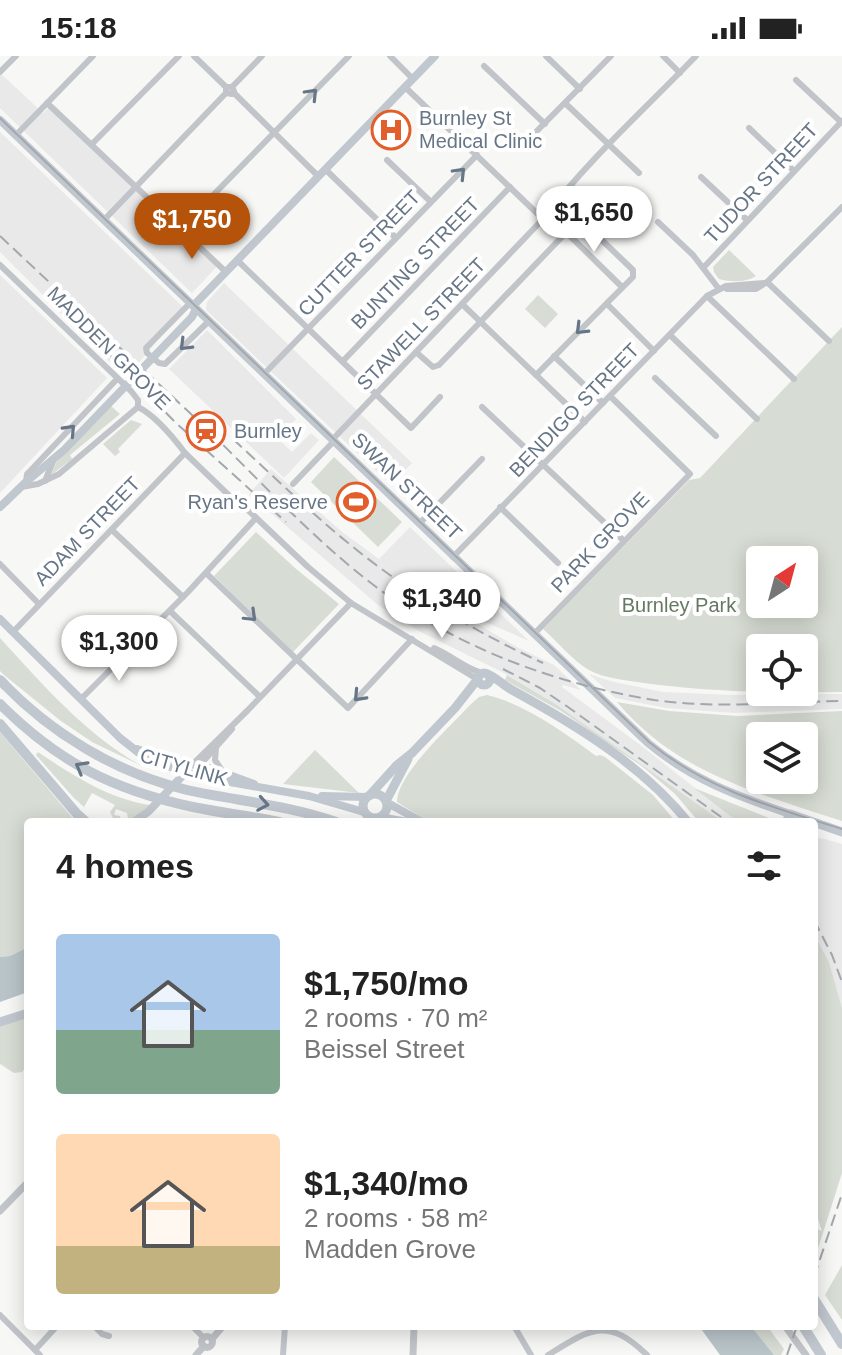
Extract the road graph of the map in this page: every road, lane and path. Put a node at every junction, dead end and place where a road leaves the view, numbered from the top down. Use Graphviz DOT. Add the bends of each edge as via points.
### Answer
graph roads {
  1 [pos="16,56"];
  2 [pos="93,56"];
  3 [pos="179,56"];
  4 [pos="194,56"];
  5 [pos="262,56"];
  6 [pos="349,56"];
  7 [pos="390,56"];
  8 [pos="435,56"];
  9 [pos="546,56"];
  10 [pos="611,56"];
  11 [pos="663,56"];
  12 [pos="696,56"];
  13 [pos="484,66"];
  14 [pos="0,72"];
  15 [pos="680,73"];
  16 [pos="413,79"];
  17 [pos="796,80"];
  18 [pos="405,87"];
  19 [pos="580,89"];
  20 [pos="230,90"];
  21 [pos="47,103"];
  22 [pos="565,103"];
  23 [pos="0,120"];
  24 [pos="841,122"];
  25 [pos="545,124"];
  26 [pos="749,128"];
  27 [pos="274,132"];
  28 [pos="16,135"];
  29 [pos="528,140"];
  30 [pos="92,144"];
  31 [pos="610,144"];
  32 [pos="477,155"];
  33 [pos="387,160"];
  34 [pos="794,171"];
  35 [pos="321,173"];
  36 [pos="639,173"];
  37 [pos="701,177"];
  38 [pos="135,187"];
  39 [pos="510,187"];
  40 [pos="559,199"];
  41 [pos="431,202"];
  42 [pos="842,207"];
  43 [pos="543,219"];
  44 [pos="579,219"];
  45 [pos="104,220"];
  46 [pos="747,220"];
  47 [pos="658,222"];
  48 [pos="180,229"];
  49 [pos="566,232"];
  50 [pos="396,238"];
  51 [pos="237,260"];
  52 [pos="0,265"];
  53 [pos="704,267"];
  54 [pos="226,272"];
  55 [pos="766,283"];
  56 [pos="622,287"];
  57 [pos="719,289"];
  58 [pos="707,296"];
  59 [pos="608,302"];
  60 [pos="462,304"];
  61 [pos="193,306"];
  62 [pos="209,321"];
  63 [pos="481,322"];
  64 [pos="308,329"];
  65 [pos="670,335"];
  66 [pos="829,341"];
  67 [pos="654,351"];
  68 [pos="416,352"];
  69 [pos="554,356"];
  70 [pos="343,361"];
  71 [pos="264,374"];
  72 [pos="536,375"];
  73 [pos="655,378"];
  74 [pos="117,379"];
  75 [pos="794,379"];
  76 [pos="376,394"];
  77 [pos="610,396"];
  78 [pos="440,397"];
  79 [pos="603,403"];
  80 [pos="138,407"];
  81 [pos="482,407"];
  82 [pos="757,419"];
  83 [pos="585,422"];
  84 [pos="716,436"];
  85 [pos="333,440"];
  86 [pos="185,453"];
  87 [pos="54,459"];
  88 [pos="482,459"];
  89 [pos="543,465"];
  90 [pos="44,481"];
  91 [pos="293,484"];
  92 [pos="23,485"];
  93 [pos="0,507"];
  94 [pos="500,507"];
  95 [pos="256,518"];
  96 [pos="420,523"];
  97 [pos="112,530"];
  98 [pos="624,541"];
  99 [pos="453,557"];
  100 [pos="558,563"];
  101 [pos="0,564"];
  102 [pos="206,573"];
  103 [pos="183,597"];
  104 [pos="351,603"];
  105 [pos="39,604"];
  106 [pos="170,611"];
  107 [pos="0,619"];
  108 [pos="13,632"];
  109 [pos="534,634"];
  110 [pos="412,639"];
  111 [pos="297,659"];
  112 [pos="0,680"];
  113 [pos="482,680"];
  114 [pos="0,689"];
  115 [pos="260,697"];
  116 [pos="81,699"];
  117 [pos="0,704"];
  118 [pos="241,717"];
  119 [pos="0,724"];
  120 [pos="123,740"];
  121 [pos="216,748"];
  122 [pos="412,753"];
  123 [pos="196,764"];
  124 [pos="223,772"];
  125 [pos="185,776"];
  126 [pos="160,783"];
  127 [pos="256,785"];
  128 [pos="309,796"];
  129 [pos="368,797"];
  130 [pos="386,802"];
  131 [pos="776,809"];
  132 [pos="365,816"];
  133 [pos="147,817"];
  134 [pos="82,818"];
  135 [pos="257,818"];
  136 [pos="325,818"];
  137 [pos="379,818"];
  138 [pos="415,818"];
  139 [pos="685,818"];
  140 [pos="777,818"];
  141 [pos="791,818"];
  142 [pos="24,1014"];
  143 [pos="0,1022"];
  144 [pos="24,1186"];
  145 [pos="0,1211"];
  146 [pos="818,1305"];
  147 [pos="0,1315"];
  148 [pos="54,1330"];
  149 [pos="98,1330"];
  150 [pos="196,1330"];
  151 [pos="219,1330"];
  152 [pos="285,1330"];
  153 [pos="414,1330"];
  154 [pos="516,1330"];
  155 [pos="788,1330"];
  156 [pos="805,1330"];
  157 [pos="109,1336"];
  158 [pos="207,1341"];
  159 [pos="842,1344"];
  160 [pos="37,1353"];
  161 [pos="196,1355"];
  162 [pos="283,1355"];
  163 [pos="413,1355"];
  164 [pos="531,1355"];
  165 [pos="548,1355"];
  166 [pos="647,1355"];
  167 [pos="806,1355"];
  168 [pos="821,1355"];
  1 -- 14 [label="street"];
  2 -- 21 [label="street"];
  3 -- 30 [label="street"];
  4 -- 20 [label="street"];
  5 -- 20 [label="street"];
  27 -- 6 [label="street, one-way"];
  7 -- 16 [label="street"];
  8 -- 16 [label="main road"];
  9 -- 19 [label="street"];
  10 -- 19 [label="street"];
  11 -- 15 [label="street"];
  12 -- 15 [label="street, STAWELL STREET"];
  13 -- 25 [label="street"];
  15 -- 31 [label="street, STAWELL STREET"];
  16 -- 18 [label="main road"];
  17 -- 24 [label="street"];
  18 -- 32 [label="street"];
  18 -- 35 [label="main road"];
  19 -- 22 [label="street"];
  20 -- 27 [label="street"];
  20 -- 38 [label="street"];
  21 -- 28 [label="street"];
  21 -- 30 [label="street"];
  22 -- 25 [label="street"];
  22 -- 31 [label="street"];
  23 -- 28 [label="main road, SWAN STREET"];
  24 -- 34 [label="street, TUDOR STREET"];
  25 -- 29 [label="street"];
  26 -- 34 [label="street"];
  27 -- 35 [label="street"];
  27 -- 48 [label="street"];
  28 -- 45 [label="main road, SWAN STREET"];
  30 -- 38 [label="street"];
  31 -- 36 [label="street"];
  31 -- 40 [label="street, STAWELL STREET"];
  32 -- 39 [label="street"];
  41 -- 32 [label="street, CUTTER STREET, one-way"];
  33 -- 41 [label="street"];
  34 -- 46 [label="street, TUDOR STREET"];
  35 -- 50 [label="street"];
  35 -- 51 [label="main road"];
  37 -- 46 [label="street"];
  38 -- 45 [label="street"];
  38 -- 48 [label="street"];
  39 -- 43 [label="street"];
  39 -- 70 [label="street, BUNTING STREET"];
  40 -- 43 [label="street, STAWELL STREET"];
  40 -- 44 [label="street"];
  41 -- 50 [label="street, CUTTER STREET"];
  42 -- 55 [label="street"];
  43 -- 60 [label="street, STAWELL STREET"];
  44 -- 49 [label="street"];
  44 -- 56 [label="street" via="633,270"];
  45 -- 61 [label="main road, SWAN STREET"];
  46 -- 53 [label="street, TUDOR STREET"];
  47 -- 53 [label="street"];
  48 -- 54 [label="street"];
  49 -- 56 [label="street"];
  49 -- 63 [label="street"];
  50 -- 64 [label="street, CUTTER STREET"];
  51 -- 54 [label="main road"];
  51 -- 64 [label="street"];
  52 -- 74 [label="street, MADDEN GROVE"];
  53 -- 57 [label="street"];
  54 -- 61 [label="main road"];
  55 -- 57 [label="street"];
  55 -- 66 [label="street"];
  56 -- 59 [label="street"];
  57 -- 58 [label="street, BENDIGO STREET"];
  58 -- 65 [label="street, BENDIGO STREET"];
  58 -- 75 [label="street"];
  59 -- 67 [label="street"];
  59 -- 69 [label="street, one-way"];
  60 -- 63 [label="street"];
  60 -- 68 [label="street, STAWELL STREET"];
  61 -- 62 [label="main road, SWAN STREET"];
  62 -- 61 [label="street, one-way" via="165,364 147,353 146,348"];
  61 -- 87 [label="main road" via="192,317"];
  62 -- 71 [label="main road, SWAN STREET"];
  63 -- 68 [label="street" via="437,367"];
  63 -- 72 [label="street"];
  64 -- 70 [label="street"];
  64 -- 71 [label="street, CUTTER STREET"];
  65 -- 67 [label="street, BENDIGO STREET"];
  65 -- 82 [label="street"];
  67 -- 77 [label="street, BENDIGO STREET"];
  68 -- 76 [label="street, STAWELL STREET"];
  69 -- 72 [label="street"];
  69 -- 79 [label="street"];
  70 -- 76 [label="street"];
  71 -- 85 [label="main road, SWAN STREET"];
  72 -- 83 [label="street"];
  73 -- 84 [label="street"];
  74 -- 80 [label="street, MADDEN GROVE" via="137,398"];
  92 -- 74 [label="street, one-way" via="27,474"];
  76 -- 78 [label="street" via="411,428"];
  76 -- 85 [label="street, STAWELL STREET"];
  77 -- 79 [label="street, BENDIGO STREET"];
  77 -- 98 [label="street, PARK GROVE" via="690,474"];
  79 -- 83 [label="street, BENDIGO STREET"];
  80 -- 86 [label="street, MADDEN GROVE"];
  80 -- 90 [label="street"];
  81 -- 89 [label="street"];
  83 -- 89 [label="street, BENDIGO STREET"];
  85 -- 91 [label="street, STAWELL STREET"];
  85 -- 96 [label="main road, SWAN STREET"];
  86 -- 95 [label="street, MADDEN GROVE"];
  86 -- 97 [label="street, ADAM STREET"];
  87 -- 90 [label="street"];
  87 -- 92 [label="main road"];
  88 -- 96 [label="street"];
  89 -- 94 [label="street, BENDIGO STREET"];
  89 -- 98 [label="street"];
  90 -- 92 [label="street"];
  92 -- 93 [label="main road"];
  94 -- 99 [label="street, BENDIGO STREET"];
  94 -- 100 [label="street"];
  95 -- 102 [label="street"];
  95 -- 104 [label="street, MADDEN GROVE"];
  96 -- 99 [label="main road, SWAN STREET"];
  97 -- 103 [label="street"];
  97 -- 105 [label="street, ADAM STREET"];
  98 -- 109 [label="street, PARK GROVE"];
  99 -- 109 [label="main road, SWAN STREET"];
  101 -- 105 [label="street"];
  102 -- 103 [label="street"];
  102 -- 111 [label="street, one-way"];
  103 -- 106 [label="street"];
  104 -- 110 [label="street, MADDEN GROVE"];
  104 -- 111 [label="street"];
  105 -- 108 [label="street, ADAM STREET"];
  106 -- 115 [label="street"];
  106 -- 116 [label="street"];
  107 -- 108 [label="main road"];
  108 -- 116 [label="main road"];
  109 -- 131 [label="main road, SWAN STREET" via="680,767 731,794"];
  110 -- 111 [label="street, one-way" via="348,708"];
  110 -- 113 [label="street, MADDEN GROVE" via="444,652"];
  111 -- 115 [label="street"];
  112 -- 126 [label="highway, CITYLINK" via="57,730"];
  113 -- 122 [label="main road"];
  113 -- 139 [label="main road, MADDEN GROVE" via="500,680 560,717 661,790"];
  114 -- 126 [label="highway" via="80,752 123,774"];
  115 -- 118 [label="street"];
  116 -- 120 [label="main road"];
  135 -- 117 [label="highway, CITYLINK, one-way" via="175,803 110,782 55,752"];
  118 -- 121 [label="street"];
  118 -- 123 [label="street"];
  119 -- 134 [label="highway"];
  120 -- 123 [label="main road" via="150,754"];
  120 -- 125 [label="main road" via="148,760"];
  121 -- 123 [label="street"];
  121 -- 124 [label="street" via="215,760"];
  122 -- 129 [label="main road"];
  122 -- 130 [label="main road"];
  123 -- 124 [label="main road"];
  123 -- 125 [label="main road"];
  124 -- 127 [label="main road"];
  125 -- 127 [label="main road"];
  125 -- 133 [label="main road"];
  126 -- 136 [label="highway, CITYLINK, one-way"];
  127 -- 128 [label="main road"];
  128 -- 129 [label="main road"];
  128 -- 132 [label="main road"];
  129 -- 130 [label="main road" via="377,795"];
  129 -- 132 [label="main road"];
  130 -- 137 [label="main road" via="387,810"];
  130 -- 138 [label="main road"];
  131 -- 140 [label="main road"];
  131 -- 141 [label="main road, SWAN STREET"];
  142 -- 143 [label="main road"];
  144 -- 145 [label="street"];
  146 -- 159 [label="highway"];
  147 -- 160 [label="street"];
  148 -- 160 [label="street"];
  149 -- 157 [label="street"];
  150 -- 158 [label="street"];
  151 -- 158 [label="street"];
  152 -- 162 [label="street"];
  153 -- 163 [label="street"];
  154 -- 164 [label="street"];
  155 -- 167 [label="street"];
  156 -- 168 [label="highway"];
  158 -- 161 [label="street"];
  165 -- 166 [label="street" via="599,1330 625,1336"];
}
